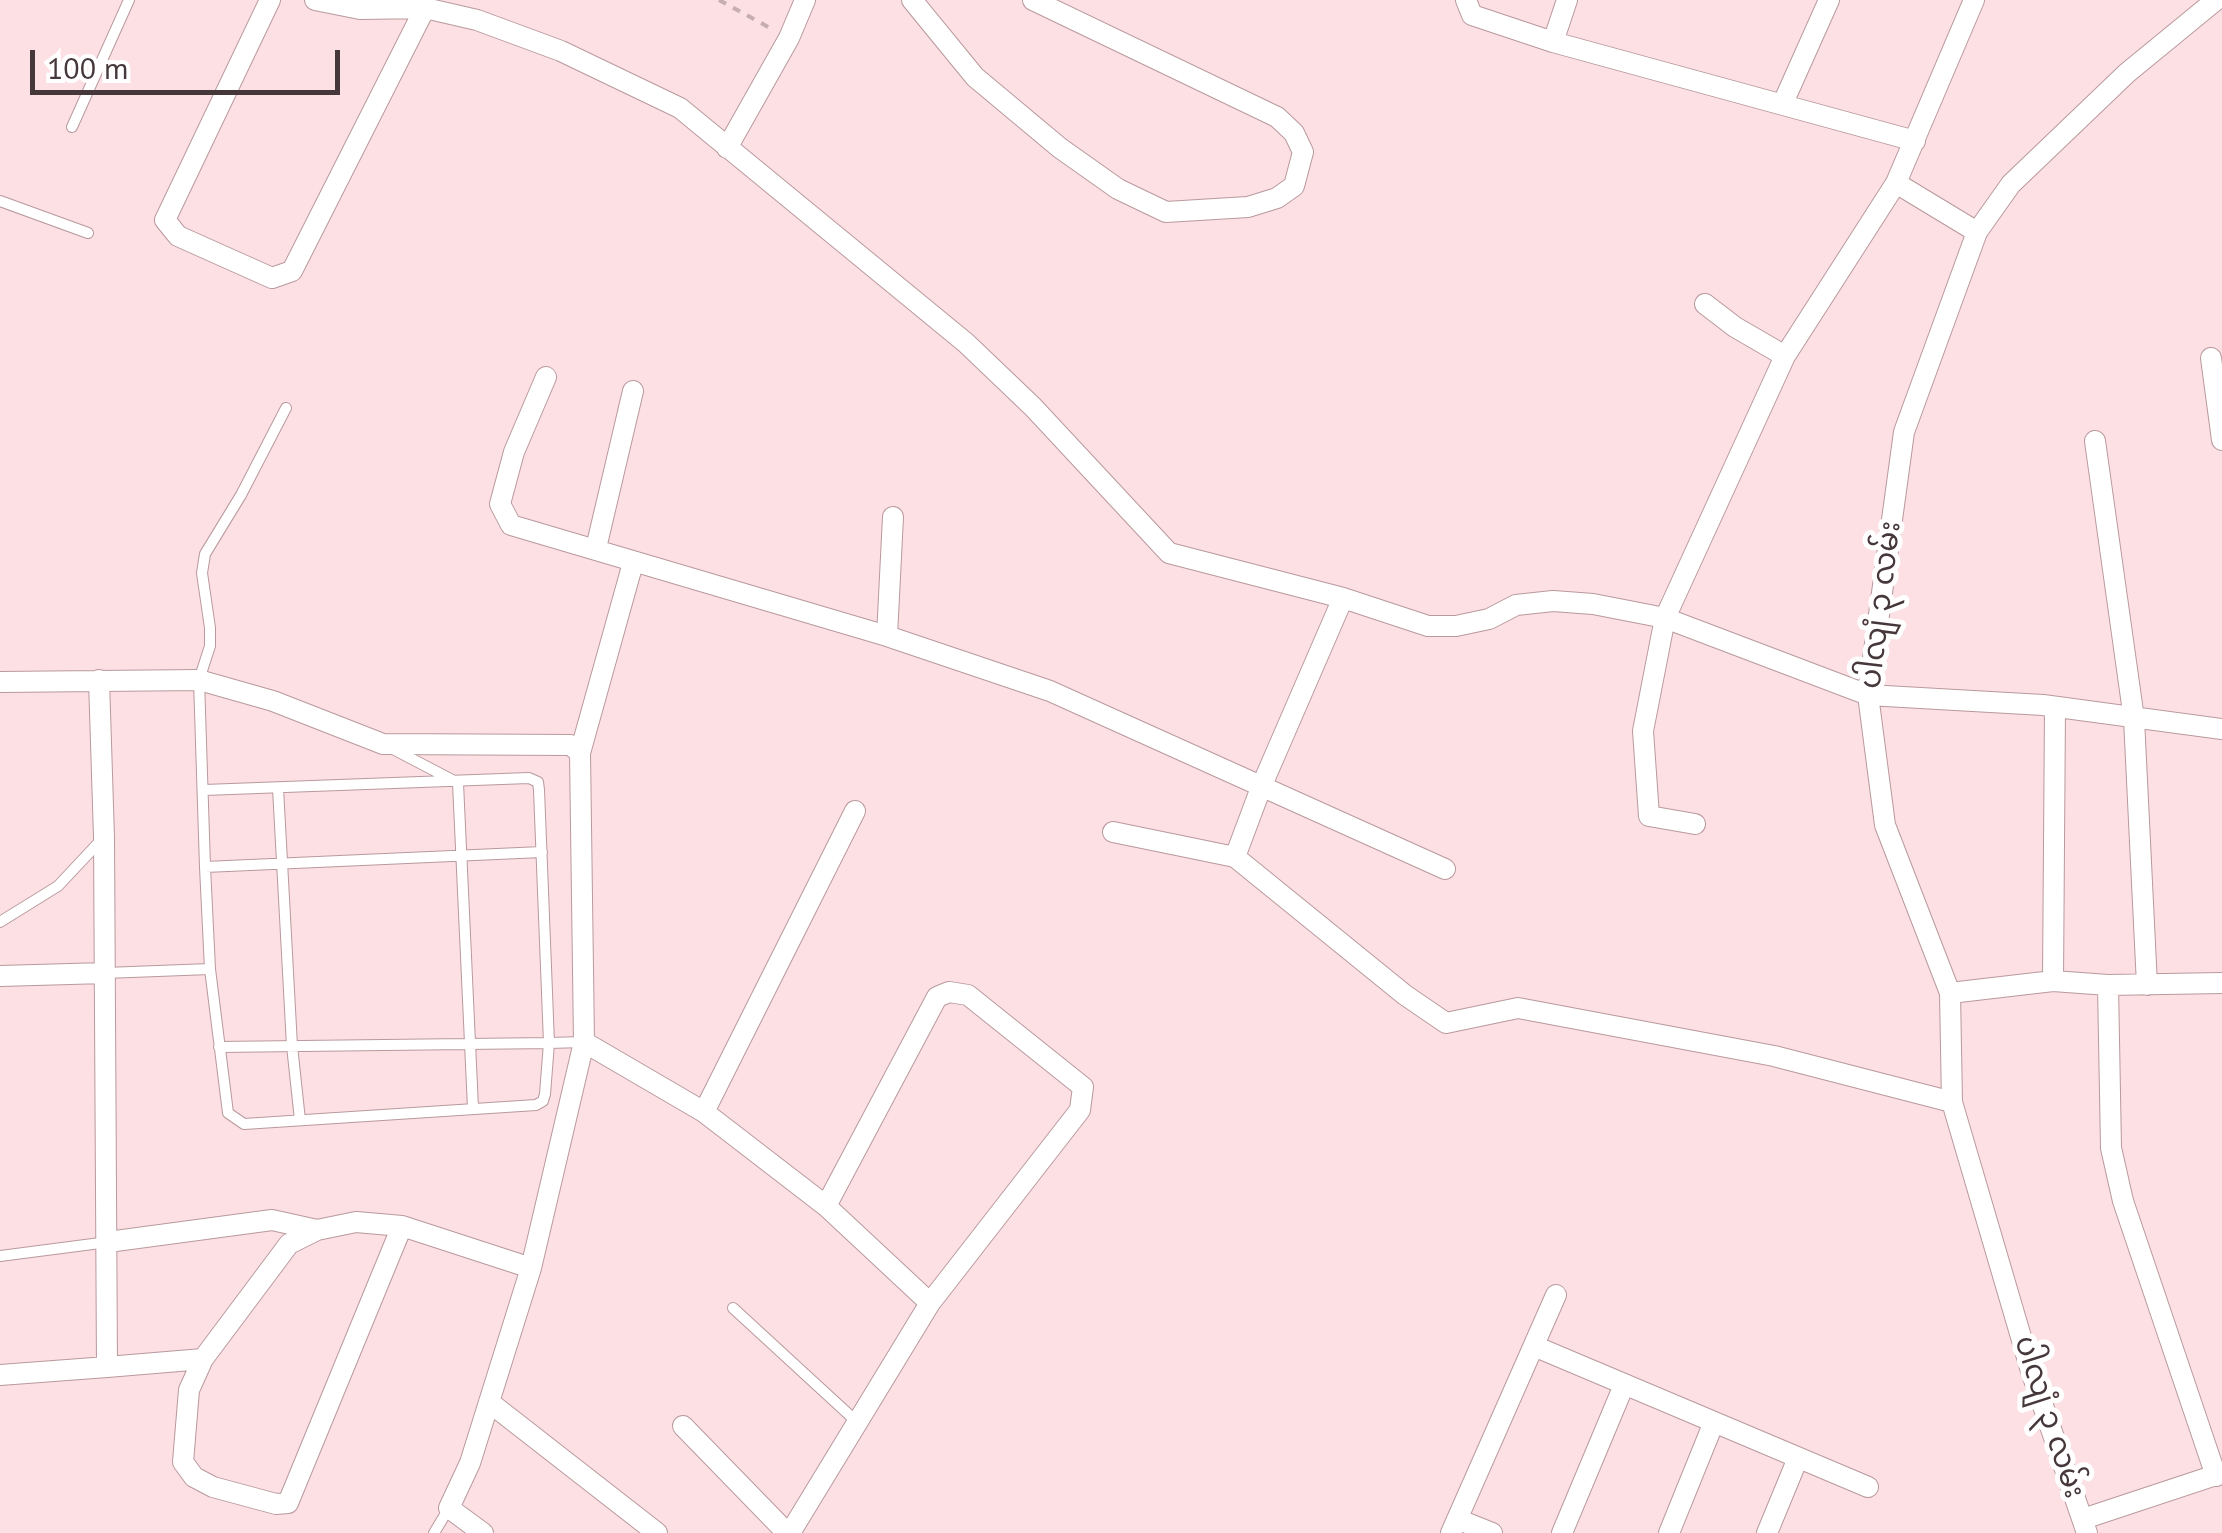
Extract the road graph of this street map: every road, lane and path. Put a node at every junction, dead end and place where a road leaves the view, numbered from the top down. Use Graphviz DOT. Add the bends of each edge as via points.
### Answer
graph roads {
  1 [pos="129,0"];
  2 [pos="270,0"];
  3 [pos="314,0"];
  4 [pos="719,0"];
  5 [pos="805,0"];
  6 [pos="912,0"];
  7 [pos="1032,0"];
  8 [pos="1466,0"];
  9 [pos="1566,0"];
  10 [pos="1829,0"];
  11 [pos="1974,0"];
  12 [pos="2216,0"];
  13 [pos="382,4"];
  14 [pos="425,8"];
  15 [pos="789,38"];
  16 [pos="1553,42"];
  17 [pos="1784,104"];
  18 [pos="72,127"];
  19 [pos="1915,140"];
  20 [pos="727,148"];
  21 [pos="1896,184"];
  22 [pos="0,201"];
  23 [pos="1978,232"];
  24 [pos="88,233"];
  25 [pos="1706,304"];
  26 [pos="1786,356"];
  27 [pos="2212,358"];
  28 [pos="546,377"];
  29 [pos="632,392"];
  30 [pos="286,408"];
  31 [pos="2095,440"];
  32 [pos="2222,440"];
  33 [pos="894,517"];
  34 [pos="596,548"];
  35 [pos="632,562"];
  36 [pos="1344,598"];
  37 [pos="1664,618"];
  38 [pos="887,636"];
  39 [pos="99,680"];
  40 [pos="199,680"];
  41 [pos="0,682"];
  42 [pos="1868,695"];
  43 [pos="2055,708"];
  44 [pos="2134,720"];
  45 [pos="2222,730"];
  46 [pos="383,744"];
  47 [pos="580,753"];
  48 [pos="458,782"];
  49 [pos="1262,784"];
  50 [pos="278,788"];
  51 [pos="204,790"];
  52 [pos="855,811"];
  53 [pos="1695,824"];
  54 [pos="1113,832"];
  55 [pos="104,837"];
  56 [pos="542,852"];
  57 [pos="461,856"];
  58 [pos="1236,857"];
  59 [pos="284,864"];
  60 [pos="205,867"];
  61 [pos="1444,869"];
  62 [pos="0,922"];
  63 [pos="210,969"];
  64 [pos="105,972"];
  65 [pos="0,976"];
  66 [pos="2053,981"];
  67 [pos="2222,983"];
  68 [pos="2108,985"];
  69 [pos="2147,985"];
  70 [pos="1950,993"];
  71 [pos="584,1042"];
  72 [pos="550,1043"];
  73 [pos="470,1044"];
  74 [pos="292,1046"];
  75 [pos="219,1048"];
  76 [pos="1952,1102"];
  77 [pos="473,1108"];
  78 [pos="704,1112"];
  79 [pos="300,1120"];
  80 [pos="826,1206"];
  81 [pos="402,1226"];
  82 [pos="317,1230"];
  83 [pos="108,1242"];
  84 [pos="0,1256"];
  85 [pos="531,1268"];
  86 [pos="1556,1295"];
  87 [pos="930,1303"];
  88 [pos="732,1308"];
  89 [pos="1534,1346"];
  90 [pos="202,1359"];
  91 [pos="107,1367"];
  92 [pos="0,1375"];
  93 [pos="1624,1384"];
  94 [pos="490,1402"];
  95 [pos="857,1422"];
  96 [pos="1714,1422"];
  97 [pos="683,1426"];
  98 [pos="1798,1458"];
  99 [pos="2219,1475"];
  100 [pos="1868,1487"];
  101 [pos="449,1508"];
  102 [pos="1454,1526"];
  103 [pos="2085,1526"];
  104 [pos="434,1533"];
  105 [pos="483,1533"];
  106 [pos="658,1533"];
  107 [pos="789,1533"];
  108 [pos="1492,1533"];
  109 [pos="1562,1533"];
  110 [pos="1669,1533"];
  111 [pos="1768,1533"];
  1 -- 18 [label="lane"];
  2 -- 14 [label="street" via="165,220 178,236 272,278 292,271"];
  3 -- 13 [label="street"];
  4 -- 15 [label="path"];
  5 -- 15 [label="street"];
  6 -- 7 [label="street" via="975,77 1060,148 1134,197 1166,212 1196,212 1248,207 1294,186 1303,152 1277,117"];
  8 -- 16 [label="street" via="1472,15"];
  9 -- 16 [label="street"];
  10 -- 17 [label="street"];
  11 -- 19 [label="street"];
  12 -- 23 [label="street, ပါလျံ ၃ လမ်း" via="2126,73 2011,184"];
  13 -- 14 [label="street"];
  14 -- 20 [label="street" via="561,51 680,108"];
  15 -- 20 [label="street"];
  16 -- 17 [label="street"];
  17 -- 19 [label="street"];
  19 -- 21 [label="street"];
  20 -- 36 [label="street" via="966,343 1169,553"];
  21 -- 23 [label="street"];
  21 -- 26 [label="street"];
  22 -- 24 [label="lane"];
  23 -- 42 [label="street, ပါလျံ ၃ လမ်း" via="1904,432"];
  25 -- 26 [label="street"];
  26 -- 37 [label="street"];
  27 -- 32 [label="street"];
  28 -- 34 [label="street" via="500,504 511,525"];
  29 -- 34 [label="street"];
  30 -- 40 [label="lane" via="204,554 210,646"];
  31 -- 44 [label="street"];
  33 -- 38 [label="street"];
  34 -- 35 [label="street"];
  35 -- 38 [label="street"];
  35 -- 47 [label="street"];
  36 -- 37 [label="street" via="1428,626 1456,626 1516,605 1553,601"];
  36 -- 49 [label="street"];
  37 -- 42 [label="street"];
  37 -- 53 [label="street" via="1643,731 1649,816"];
  38 -- 49 [label="street" via="1050,691"];
  39 -- 40 [label="street"];
  39 -- 41 [label="street"];
  39 -- 55 [label="street"];
  40 -- 46 [label="street"];
  40 -- 51 [label="lane"];
  42 -- 43 [label="street"];
  42 -- 70 [label="street, ပါလျံ ၃ လမ်း" via="1885,824"];
  43 -- 44 [label="street"];
  43 -- 66 [label="street"];
  44 -- 45 [label="street"];
  44 -- 69 [label="street"];
  46 -- 47 [label="street" via="570,745"];
  46 -- 48 [label="lane"];
  47 -- 71 [label="street"];
  48 -- 50 [label="lane"];
  48 -- 56 [label="lane" via="538,782"];
  48 -- 57 [label="lane"];
  49 -- 58 [label="street"];
  49 -- 61 [label="street"];
  50 -- 51 [label="lane"];
  50 -- 59 [label="lane"];
  51 -- 60 [label="lane"];
  52 -- 78 [label="street"];
  54 -- 58 [label="street"];
  55 -- 62 [label="lane" via="58,886"];
  55 -- 64 [label="street"];
  56 -- 57 [label="lane"];
  56 -- 72 [label="lane"];
  57 -- 59 [label="lane"];
  57 -- 73 [label="lane"];
  58 -- 76 [label="street" via="1446,1023 1518,1008 1774,1056"];
  59 -- 60 [label="lane"];
  59 -- 74 [label="lane"];
  60 -- 63 [label="lane"];
  63 -- 64 [label="lane"];
  63 -- 75 [label="lane"];
  64 -- 65 [label="street"];
  64 -- 83 [label="street"];
  66 -- 68 [label="street"];
  66 -- 70 [label="street"];
  67 -- 69 [label="street"];
  68 -- 69 [label="street"];
  68 -- 99 [label="street" via="2111,1148 2122,1201"];
  70 -- 76 [label="street, ပါလျံ ၃ လမ်း"];
  71 -- 72 [label="lane"];
  71 -- 78 [label="street"];
  71 -- 85 [label="street"];
  72 -- 73 [label="lane"];
  72 -- 77 [label="lane" via="540,1104"];
  73 -- 74 [label="lane"];
  73 -- 77 [label="lane"];
  74 -- 75 [label="lane"];
  74 -- 79 [label="lane"];
  75 -- 79 [label="lane" via="234,1120"];
  76 -- 103 [label="street, ပါလျံ ၃ လမ်း"];
  77 -- 79 [label="lane"];
  78 -- 80 [label="street"];
  80 -- 87 [label="street"];
  80 -- 87 [label="street" via="936,997 968,995 1083,1087 1080,1110"];
  81 -- 82 [label="street" via="356,1222"];
  81 -- 85 [label="street"];
  81 -- 90 [label="street" via="288,1503 214,1487 183,1462 188,1390"];
  82 -- 83 [label="street" via="272,1220"];
  82 -- 90 [label="street" via="290,1244"];
  83 -- 84 [label="lane"];
  83 -- 91 [label="street"];
  85 -- 94 [label="street"];
  86 -- 89 [label="street"];
  87 -- 95 [label="street"];
  88 -- 95 [label="lane"];
  89 -- 93 [label="street"];
  89 -- 102 [label="street"];
  90 -- 91 [label="street"];
  91 -- 92 [label="street"];
  93 -- 96 [label="street"];
  93 -- 109 [label="street"];
  94 -- 101 [label="street"];
  94 -- 106 [label="street"];
  95 -- 107 [label="street"];
  96 -- 98 [label="street"];
  96 -- 110 [label="street"];
  97 -- 107 [label="street"];
  98 -- 100 [label="street"];
  98 -- 111 [label="street"];
  99 -- 103 [label="street"];
  101 -- 104 [label="lane"];
  101 -- 105 [label="street"];
  102 -- 108 [label="street"];
}
